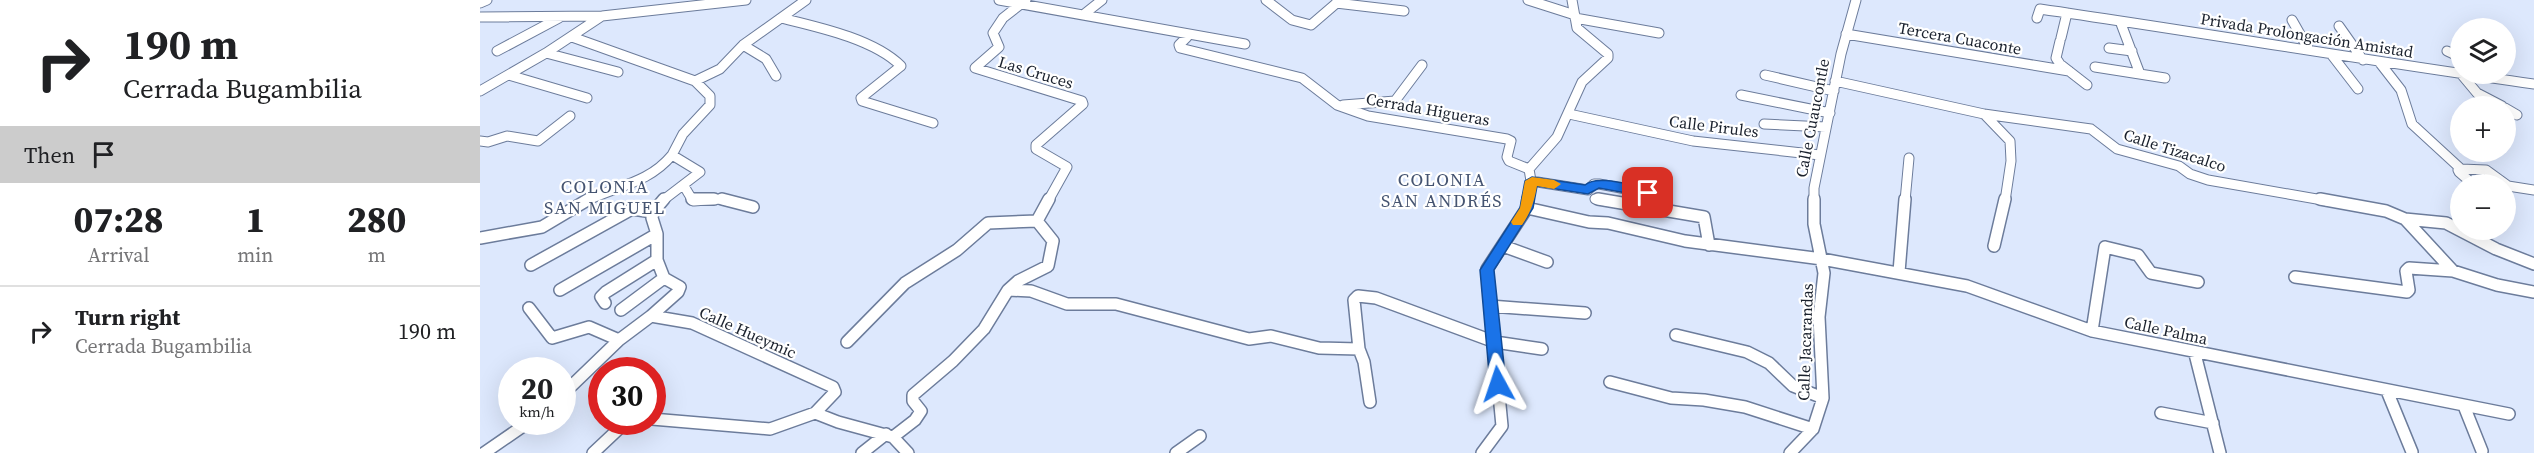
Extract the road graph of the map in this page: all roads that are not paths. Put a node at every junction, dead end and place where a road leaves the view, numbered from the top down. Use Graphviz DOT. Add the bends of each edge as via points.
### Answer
graph roads {
  1 [pos="487,0"];
  2 [pos="686,0"];
  3 [pos="746,0"];
  4 [pos="806,0"];
  5 [pos="999,0"];
  6 [pos="1102,0"];
  7 [pos="1266,0"];
  8 [pos="1528,0"];
  9 [pos="1572,0"];
  10 [pos="1856,0"];
  11 [pos="1338,1"];
  12 [pos="480,3"];
  13 [pos="1023,3"];
  14 [pos="480,11"];
  15 [pos="1404,11"];
  16 [pos="2067,13"];
  17 [pos="2039,14"];
  18 [pos="1083,15"];
  19 [pos="562,16"];
  20 [pos="602,16"];
  21 [pos="480,17"];
  22 [pos="1575,17"];
  23 [pos="782,18"];
  24 [pos="2292,20"];
  25 [pos="2120,21"];
  26 [pos="2339,26"];
  27 [pos="1659,33"];
  28 [pos="1846,34"];
  29 [pos="572,37"];
  30 [pos="1186,37"];
  31 [pos="1245,44"];
  32 [pos="743,45"];
  33 [pos="2109,48"];
  34 [pos="2309,50"];
  35 [pos="497,51"];
  36 [pos="2132,51"];
  37 [pos="2447,51"];
  38 [pos="2450,52"];
  39 [pos="546,53"];
  40 [pos="2331,54"];
  41 [pos="2363,60"];
  42 [pos="2380,63"];
  43 [pos="1422,65"];
  44 [pos="2095,67"];
  45 [pos="2069,71"];
  46 [pos="618,72"];
  47 [pos="2450,73"];
  48 [pos="2140,74"];
  49 [pos="509,75"];
  50 [pos="1765,75"];
  51 [pos="776,76"];
  52 [pos="2165,78"];
  53 [pos="695,81"];
  54 [pos="2516,81"];
  55 [pos="2470,84"];
  56 [pos="2534,84"];
  57 [pos="2087,85"];
  58 [pos="1834,86"];
  59 [pos="2358,88"];
  60 [pos="480,91"];
  61 [pos="1742,95"];
  62 [pos="2483,96"];
  63 [pos="587,98"];
  64 [pos="1337,105"];
  65 [pos="1830,113"];
  66 [pos="1569,114"];
  67 [pos="1984,114"];
  68 [pos="570,116"];
  69 [pos="933,123"];
  70 [pos="1764,124"];
  71 [pos="1826,127"];
  72 [pos="480,141"];
  73 [pos="672,155"];
  74 [pos="1820,155"];
  75 [pos="1909,158"];
  76 [pos="1529,169"];
  77 [pos="2461,169"];
  78 [pos="2460,174"];
  79 [pos="1532,181"];
  80 [pos="684,186"];
  81 [pos="2534,190"];
  82 [pos="1648,193"];
  83 [pos="1595,199"];
  84 [pos="753,207"];
  85 [pos="1527,208"];
  86 [pos="653,212"];
  87 [pos="2405,219"];
  88 [pos="1037,221"];
  89 [pos="657,234"];
  90 [pos="480,238"];
  91 [pos="1709,245"];
  92 [pos="1503,246"];
  93 [pos="1994,246"];
  94 [pos="1822,258"];
  95 [pos="657,260"];
  96 [pos="1547,262"];
  97 [pos="2534,264"];
  98 [pos="531,265"];
  99 [pos="2452,271"];
  100 [pos="1899,272"];
  101 [pos="2295,277"];
  102 [pos="664,278"];
  103 [pos="2198,282"];
  104 [pos="561,290"];
  105 [pos="1008,290"];
  106 [pos="2534,292"];
  107 [pos="605,303"];
  108 [pos="1490,306"];
  109 [pos="529,308"];
  110 [pos="621,310"];
  111 [pos="1586,313"];
  112 [pos="651,316"];
  113 [pos="2092,331"];
  114 [pos="1676,335"];
  115 [pos="620,340"];
  116 [pos="847,342"];
  117 [pos="1495,342"];
  118 [pos="1359,349"];
  119 [pos="1542,349"];
  120 [pos="2195,354"];
  121 [pos="576,381"];
  122 [pos="1610,382"];
  123 [pos="2387,391"];
  124 [pos="1823,398"];
  125 [pos="1370,402"];
  126 [pos="2464,406"];
  127 [pos="815,413"];
  128 [pos="2161,413"];
  129 [pos="2509,414"];
  130 [pos="666,420"];
  131 [pos="2214,423"];
  132 [pos="1813,429"];
  133 [pos="510,435"];
  134 [pos="612,435"];
  135 [pos="890,436"];
  136 [pos="1200,436"];
  137 [pos="2482,451"];
  138 [pos="2412,452"];
  139 [pos="484,453"];
  140 [pos="593,453"];
  141 [pos="862,453"];
  142 [pos="908,453"];
  143 [pos="1176,453"];
  144 [pos="1482,453"];
  145 [pos="1790,453"];
  146 [pos="2220,453"];
  1 -- 12 [label="street"];
  2 -- 14 [label="street" via="604,10"];
  3 -- 20 [label="street"];
  4 -- 23 [label="street"];
  5 -- 13 [label="street"];
  6 -- 18 [label="street"];
  7 -- 11 [label="street" via="1275,10 1306,25 1315,24"];
  8 -- 22 [label="street"];
  9 -- 22 [label="street"];
  10 -- 28 [label="street, Calle Cuaucontle"];
  11 -- 15 [label="street"];
  13 -- 18 [label="street"];
  13 -- 88 [label="street, Las Cruces" via="995,28 999,47 975,68 1083,104 1036,145 1036,149 1067,167"];
  16 -- 17 [label="street, Privada Prolongación Amistad"];
  16 -- 25 [label="street, Privada Prolongación Amistad"];
  16 -- 45 [label="street" via="2056,58"];
  18 -- 30 [label="street"];
  19 -- 20 [label="street"];
  19 -- 21 [label="street"];
  19 -- 35 [label="street"];
  20 -- 29 [label="street"];
  22 -- 27 [label="street"];
  22 -- 66 [label="street" via="1578,28 1608,58 1582,82"];
  23 -- 32 [label="street"];
  23 -- 69 [label="street" via="810,24 898,61 902,66 866,93 862,101"];
  24 -- 34 [label="street"];
  25 -- 34 [label="street, Privada Prolongación Amistad"];
  25 -- 36 [label="street"];
  26 -- 41 [label="street"];
  28 -- 45 [label="street, Tercera Cuaconte"];
  28 -- 58 [label="street, Calle Cuaucontle"];
  29 -- 39 [label="street"];
  29 -- 53 [label="street"];
  30 -- 31 [label="street"];
  30 -- 64 [label="street, Cerrada Higueras" via="1180,48 1302,78"];
  32 -- 51 [label="street" via="766,59"];
  32 -- 53 [label="street" via="720,69"];
  33 -- 36 [label="street"];
  34 -- 40 [label="street, Privada Prolongación Amistad"];
  36 -- 48 [label="street"];
  37 -- 38 [label="street"];
  39 -- 46 [label="street"];
  39 -- 49 [label="street"];
  40 -- 41 [label="street, Privada Prolongación Amistad"];
  40 -- 59 [label="street"];
  41 -- 42 [label="street, Privada Prolongación Amistad"];
  42 -- 47 [label="street, Privada Prolongación Amistad"];
  42 -- 77 [label="street" via="2401,90 2412,124"];
  43 -- 64 [label="street" via="1395,101"];
  44 -- 48 [label="street"];
  45 -- 57 [label="street"];
  48 -- 52 [label="street"];
  49 -- 60 [label="street"];
  49 -- 63 [label="street"];
  50 -- 58 [label="street, Calle Tizacalco"];
  53 -- 73 [label="street" via="710,96 710,105 683,134"];
  54 -- 56 [label="street, Privada Prolongación Amistad"];
  55 -- 62 [label="street"];
  58 -- 65 [label="street, Calle Cuaucontle"];
  58 -- 67 [label="street, Calle Tizacalco"];
  61 -- 65 [label="street"];
  64 -- 76 [label="street, Cerrada Higueras" via="1368,116 1507,139 1511,141 1509,161"];
  65 -- 71 [label="street, Calle Cuaucontle"];
  66 -- 74 [label="street, Calle Pirules" via="1693,141"];
  66 -- 76 [label="street" via="1557,137"];
  67 -- 87 [label="street, Calle Tizacalco" via="2085,127 2117,149 2178,166 2208,180 2386,211"];
  67 -- 93 [label="street" via="2011,146 2011,166"];
  68 -- 72 [label="street" via="538,141 507,136"];
  70 -- 71 [label="street"];
  71 -- 74 [label="street, Calle Cuaucontle"];
  73 -- 80 [label="street" via="700,172"];
  73 -- 90 [label="street" via="647,178 591,198 537,229"];
  74 -- 94 [label="street, Calle Cuaucontle" via="1813,207"];
  75 -- 100 [label="street"];
  76 -- 79 [label="street"];
  77 -- 78 [label="street"];
  77 -- 81 [label="street" via="2486,170 2508,186"];
  79 -- 82 [label="street" via="1588,190 1599,184"];
  79 -- 85 [label="street"];
  80 -- 84 [label="street" via="693,201 720,199"];
  80 -- 86 [label="street"];
  83 -- 91 [label="street" via="1701,216"];
  85 -- 91 [label="street, Calle Palma"];
  85 -- 92 [label="street"];
  86 -- 89 [label="street"];
  86 -- 98 [label="street" via="632,209"];
  87 -- 97 [label="street, Calle Tizacalco" via="2446,223"];
  87 -- 99 [label="street"];
  88 -- 105 [label="street" via="1054,238 1048,266"];
  88 -- 116 [label="street" via="988,223 957,250 905,283"];
  89 -- 95 [label="street"];
  89 -- 104 [label="street"];
  91 -- 94 [label="street, Calle Palma"];
  92 -- 96 [label="street"];
  92 -- 108 [label="street" via="1487,270"];
  94 -- 100 [label="street, Calle Palma"];
  94 -- 124 [label="street, Calle Jacarandas" via="1819,317"];
  95 -- 102 [label="street"];
  95 -- 107 [label="street" via="606,292 601,297"];
  99 -- 101 [label="street" via="2409,268 2407,292"];
  99 -- 106 [label="street"];
  100 -- 113 [label="street, Calle Palma" via="1967,286"];
  102 -- 110 [label="street"];
  102 -- 112 [label="street" via="680,287"];
  103 -- 113 [label="street" via="2158,276 2146,269 2135,253 2105,247"];
  105 -- 118 [label="street" via="1032,291 1067,304 1116,304 1249,339 1271,336 1319,348"];
  105 -- 135 [label="street" via="984,329 913,395 921,411 915,420"];
  108 -- 111 [label="street"];
  108 -- 117 [label="street"];
  109 -- 115 [label="street" via="552,338 589,327"];
  112 -- 115 [label="street"];
  112 -- 127 [label="street, Calle Hueymic" via="692,323 833,387 835,392"];
  113 -- 120 [label="street, Calle Palma"];
  114 -- 124 [label="street" via="1747,352 1770,363 1793,386"];
  115 -- 121 [label="street"];
  117 -- 118 [label="street" via="1358,296 1354,300"];
  117 -- 119 [label="street"];
  117 -- 144 [label="street" via="1502,426"];
  118 -- 125 [label="street"];
  120 -- 123 [label="street, Calle Palma"];
  120 -- 131 [label="street"];
  122 -- 132 [label="street" via="1671,398 1745,407"];
  123 -- 126 [label="street, Calle Palma"];
  123 -- 138 [label="street"];
  124 -- 132 [label="street, Calle Jacarandas"];
  126 -- 129 [label="street, Calle Palma"];
  126 -- 137 [label="street"];
  127 -- 130 [label="street" via="770,429"];
  127 -- 135 [label="street"];
  128 -- 131 [label="street"];
  131 -- 146 [label="street"];
  132 -- 145 [label="street, Calle Jacarandas"];
  133 -- 139 [label="street"];
  134 -- 140 [label="street"];
  135 -- 141 [label="street"];
  135 -- 142 [label="street"];
  136 -- 143 [label="street"];
}
